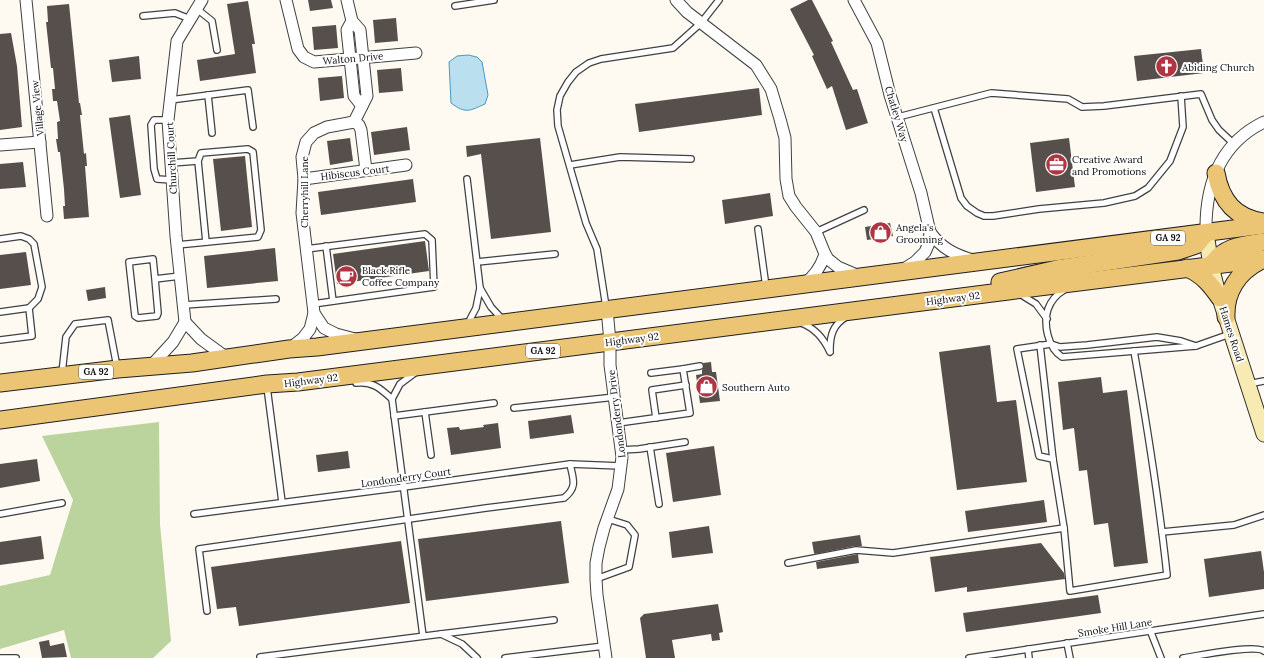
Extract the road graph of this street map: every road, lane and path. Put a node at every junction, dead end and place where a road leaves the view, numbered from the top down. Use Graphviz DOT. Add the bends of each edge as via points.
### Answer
graph roads {
  1 [pos="26,0"];
  2 [pos="286,0"];
  3 [pos="347,0"];
  4 [pos="494,0"];
  5 [pos="676,0"];
  6 [pos="719,0"];
  7 [pos="854,0"];
  8 [pos="199,5"];
  9 [pos="455,6"];
  10 [pos="143,16"];
  11 [pos="190,19"];
  12 [pos="352,21"];
  13 [pos="701,23"];
  14 [pos="217,50"];
  15 [pos="416,53"];
  16 [pos="364,57"];
  17 [pos="350,59"];
  18 [pos="208,95"];
  19 [pos="1181,96"];
  20 [pos="170,100"];
  21 [pos="362,106"];
  22 [pos="934,108"];
  23 [pos="898,118"];
  24 [pos="168,120"];
  25 [pos="354,122"];
  26 [pos="1264,122"];
  27 [pos="253,126"];
  28 [pos="212,133"];
  29 [pos="40,142"];
  30 [pos="1234,144"];
  31 [pos="0,145"];
  32 [pos="691,159"];
  33 [pos="198,161"];
  34 [pos="171,163"];
  35 [pos="570,165"];
  36 [pos="406,166"];
  37 [pos="366,170"];
  38 [pos="1216,173"];
  39 [pos="304,179"];
  40 [pos="467,179"];
  41 [pos="172,180"];
  42 [pos="864,210"];
  43 [pos="47,216"];
  44 [pos="1264,222"];
  45 [pos="1264,225"];
  46 [pos="758,229"];
  47 [pos="816,232"];
  48 [pos="930,232"];
  49 [pos="1206,233"];
  50 [pos="0,239"];
  51 [pos="206,242"];
  52 [pos="1264,242"];
  53 [pos="177,244"];
  54 [pos="326,246"];
  55 [pos="306,248"];
  56 [pos="554,254"];
  57 [pos="825,254"];
  58 [pos="1263,259"];
  59 [pos="477,262"];
  60 [pos="980,262"];
  61 [pos="1211,266"];
  62 [pos="1187,268"];
  63 [pos="897,272"];
  64 [pos="180,276"];
  65 [pos="862,277"];
  66 [pos="155,279"];
  67 [pos="1078,282"];
  68 [pos="803,285"];
  69 [pos="480,288"];
  70 [pos="766,289"];
  71 [pos="1008,291"];
  72 [pos="967,296"];
  73 [pos="1220,298"];
  74 [pos="276,299"];
  75 [pos="333,301"];
  76 [pos="184,305"];
  77 [pos="29,308"];
  78 [pos="314,308"];
  79 [pos="607,309"];
  80 [pos="853,311"];
  81 [pos="0,312"];
  82 [pos="1226,317"];
  83 [pos="788,319"];
  84 [pos="1047,319"];
  85 [pos="186,322"];
  86 [pos="506,323"];
  87 [pos="466,328"];
  88 [pos="1231,334"];
  89 [pos="0,340"];
  90 [pos="361,341"];
  91 [pos="610,342"];
  92 [pos="1051,344"];
  93 [pos="1040,345"];
  94 [pos="1196,346"];
  95 [pos="289,349"];
  96 [pos="1134,351"];
  97 [pos="227,358"];
  98 [pos="151,366"];
  99 [pos="425,366"];
  100 [pos="700,366"];
  101 [pos="118,369"];
  102 [pos="683,369"];
  103 [pos="651,373"];
  104 [pos="62,376"];
  105 [pos="1264,381"];
  106 [pos="0,383"];
  107 [pos="267,384"];
  108 [pos="348,384"];
  109 [pos="1248,384"];
  110 [pos="686,385"];
  111 [pos="615,397"];
  112 [pos="392,399"];
  113 [pos="494,403"];
  114 [pos="514,408"];
  115 [pos="425,412"];
  116 [pos="394,416"];
  117 [pos="656,418"];
  118 [pos="0,420"];
  119 [pos="618,423"];
  120 [pos="1264,434"];
  121 [pos="685,442"];
  122 [pos="650,448"];
  123 [pos="621,450"];
  124 [pos="431,455"];
  125 [pos="1053,459"];
  126 [pos="570,464"];
  127 [pos="622,466"];
  128 [pos="404,487"];
  129 [pos="282,502"];
  130 [pos="62,503"];
  131 [pos="659,504"];
  132 [pos="0,514"];
  133 [pos="194,514"];
  134 [pos="1264,515"];
  135 [pos="608,519"];
  136 [pos="409,520"];
  137 [pos="1064,528"];
  138 [pos="1162,532"];
  139 [pos="788,563"];
  140 [pos="596,579"];
  141 [pos="207,611"];
  142 [pos="1264,614"];
  143 [pos="554,620"];
  144 [pos="1150,630"];
  145 [pos="441,634"];
  146 [pos="423,636"];
  147 [pos="1067,643"];
  148 [pos="604,646"];
  149 [pos="1028,649"];
  150 [pos="1264,650"];
  151 [pos="260,657"];
  152 [pos="0,658"];
  153 [pos="16,658"];
  154 [pos="477,658"];
  155 [pos="505,658"];
  156 [pos="606,658"];
  157 [pos="969,658"];
  158 [pos="1029,658"];
  159 [pos="1070,658"];
  160 [pos="1161,658"];
  161 [pos="1183,658"];
  1 -- 29 [label="street, Village View"];
  2 -- 17 [label="street, Walton Drive" via="298,49 304,57 314,62"];
  3 -- 12 [label="street"];
  4 -- 9 [label="lane"];
  5 -- 13 [label="street"];
  6 -- 13 [label="lane"];
  7 -- 23 [label="street, Chatley Way" via="877,43"];
  8 -- 11 [label="street, Churchill Court"];
  8 -- 14 [label="lane" via="212,21"];
  10 -- 11 [label="lane" via="175,13"];
  11 -- 20 [label="street, Churchill Court" via="177,41"];
  12 -- 16 [label="street" via="360,30"];
  12 -- 17 [label="street" via="346,30"];
  13 -- 35 [label="lane" via="673,48 601,59 576,72 562,90 557,110 558,126"];
  13 -- 47 [label="street" via="756,64 771,89 785,138 789,196"];
  15 -- 16 [label="street, Walton Drive"];
  16 -- 17 [label="street, Walton Drive"];
  16 -- 21 [label="street" via="368,96"];
  17 -- 21 [label="street" via="354,96"];
  18 -- 20 [label="lane"];
  18 -- 27 [label="lane" via="248,90"];
  18 -- 28 [label="lane"];
  19 -- 22 [label="lane" via="1104,106 1082,106 1068,99 991,93"];
  19 -- 22 [label="lane" via="1183,127 1170,161 1148,188 1135,196 1104,203 993,216 977,214 961,198"];
  19 -- 30 [label="lane" via="1201,94 1212,120"];
  20 -- 24 [label="street, Churchill Court"];
  21 -- 25 [label="street"];
  22 -- 23 [label="lane"];
  23 -- 48 [label="street, Chatley Way"];
  24 -- 34 [label="street, Churchill Court"];
  24 -- 41 [label="lane" via="154,120 151,126 157,179"];
  25 -- 37 [label="street" via="361,130"];
  25 -- 39 [label="street, Cherryhill Lane" via="327,127 314,133 306,142 302,157"];
  26 -- 30 [label="street" via="1251,129"];
  29 -- 31 [label="street"];
  29 -- 43 [label="street, Village View"];
  30 -- 38 [label="street"];
  32 -- 35 [label="lane" via="620,157"];
  33 -- 34 [label="lane"];
  33 -- 51 [label="lane"];
  33 -- 51 [label="lane" via="201,153 248,149 253,152 261,230 258,238"];
  34 -- 41 [label="street, Churchill Court"];
  35 -- 79 [label="lane" via="586,223 597,249"];
  36 -- 37 [label="street, Hibiscus Court"];
  37 -- 39 [label="street, Hibiscus Court"];
  38 -- 44 [label="main road" via="1224,199 1231,208 1239,214"];
  38 -- 49 [label="street" via="1206,213"];
  39 -- 55 [label="street, Cherryhill Lane" via="302,213"];
  40 -- 59 [label="lane"];
  41 -- 53 [label="street, Churchill Court"];
  42 -- 47 [label="lane"];
  45 -- 49 [label="main road, GA 92"];
  46 -- 70 [label="lane"];
  47 -- 57 [label="street"];
  48 -- 60 [label="street" via="948,250"];
  48 -- 63 [label="street, Chatley Way" via="929,243 922,256"];
  49 -- 60 [label="main road, GA 92"];
  49 -- 61 [label="street, Hames Road"];
  49 -- 72 [label="main road" via="1196,245 1178,251 1074,266 1026,276 986,287"];
  50 -- 77 [label="lane" via="21,236 34,244 42,288 38,299"];
  51 -- 53 [label="lane"];
  52 -- 61 [label="main road" via="1227,249"];
  53 -- 64 [label="street, Churchill Court"];
  54 -- 55 [label="lane"];
  54 -- 75 [label="lane"];
  54 -- 75 [label="lane" via="425,234 432,240 434,287"];
  55 -- 78 [label="street, Cherryhill Lane"];
  56 -- 59 [label="lane"];
  57 -- 65 [label="street" via="838,267"];
  57 -- 68 [label="street" via="819,268"];
  58 -- 61 [label="main road, Highway 92 / GA 92"];
  58 -- 82 [label="main road" via="1249,267 1233,285 1227,302"];
  59 -- 69 [label="lane"];
  60 -- 63 [label="main road, GA 92"];
  61 -- 62 [label="main road, Highway 92 / GA 92"];
  61 -- 73 [label="street, Hames Road"];
  62 -- 67 [label="main road, Highway 92 / GA 92"];
  62 -- 73 [label="main road" via="1198,273"];
  63 -- 65 [label="main road, GA 92"];
  64 -- 66 [label="lane"];
  64 -- 76 [label="street, Churchill Court"];
  65 -- 68 [label="main road, GA 92"];
  66 -- 66 [label="lane" via="153,259 129,262 135,316 138,318 157,316"];
  67 -- 71 [label="main road, Highway 92 / GA 92"];
  67 -- 84 [label="lane" via="1056,296 1048,309"];
  68 -- 70 [label="main road, GA 92"];
  69 -- 86 [label="lane" via="491,307"];
  69 -- 87 [label="lane" via="476,308"];
  70 -- 79 [label="main road, GA 92"];
  71 -- 72 [label="main road, Highway 92 / GA 92"];
  71 -- 84 [label="lane" via="1031,300"];
  72 -- 80 [label="main road, Highway 92 / GA 92"];
  73 -- 82 [label="street, Hames Road"];
  74 -- 76 [label="lane"];
  75 -- 78 [label="lane"];
  76 -- 85 [label="street, Churchill Court"];
  77 -- 81 [label="lane"];
  77 -- 89 [label="lane" via="32,336"];
  78 -- 90 [label="street" via="324,328"];
  78 -- 95 [label="street" via="310,329"];
  79 -- 86 [label="main road, GA 92"];
  79 -- 91 [label="street, Londonderry Drive"];
  80 -- 83 [label="main road, Highway 92 / GA 92"];
  80 -- 83 [label="lane" via="833,329 830,352 810,327"];
  82 -- 88 [label="street, Hames Road"];
  83 -- 91 [label="main road, Highway 92 / GA 92"];
  84 -- 92 [label="lane"];
  85 -- 97 [label="street" via="201,339"];
  85 -- 98 [label="street" via="173,342"];
  86 -- 87 [label="main road, GA 92"];
  87 -- 90 [label="main road, GA 92"];
  88 -- 94 [label="lane"];
  88 -- 109 [label="street, Hames Road"];
  90 -- 95 [label="main road, GA 92"];
  91 -- 99 [label="main road, Highway 92 / GA 92"];
  91 -- 111 [label="street, Londonderry Drive" via="610,365"];
  92 -- 93 [label="lane"];
  92 -- 94 [label="lane" via="1060,347 1157,337"];
  92 -- 96 [label="lane" via="1062,357"];
  93 -- 125 [label="lane"];
  93 -- 125 [label="lane" via="1017,349 1039,456"];
  94 -- 96 [label="lane"];
  95 -- 97 [label="main road, GA 92"];
  96 -- 138 [label="lane"];
  97 -- 98 [label="main road, GA 92"];
  98 -- 101 [label="main road, GA 92"];
  99 -- 107 [label="main road, Highway 92 / GA 92" via="302,386"];
  99 -- 112 [label="lane" via="400,384"];
  100 -- 102 [label="lane"];
  101 -- 104 [label="main road, GA 92"];
  101 -- 104 [label="lane" via="108,320 74,324 66,337"];
  102 -- 103 [label="lane"];
  102 -- 110 [label="lane"];
  104 -- 106 [label="main road, GA 92"];
  105 -- 109 [label="lane"];
  107 -- 118 [label="main road, Highway 92 / GA 92"];
  107 -- 129 [label="lane"];
  108 -- 112 [label="lane" via="372,384"];
  109 -- 120 [label="street, Hames Road"];
  110 -- 117 [label="lane" via="690,413"];
  110 -- 117 [label="lane" via="652,390"];
  111 -- 114 [label="lane"];
  111 -- 119 [label="street, Londonderry Drive"];
  112 -- 116 [label="lane"];
  113 -- 115 [label="lane"];
  115 -- 116 [label="lane"];
  115 -- 124 [label="lane"];
  116 -- 128 [label="lane"];
  117 -- 119 [label="lane"];
  119 -- 123 [label="street, Londonderry Drive"];
  121 -- 122 [label="lane"];
  122 -- 123 [label="lane"];
  122 -- 131 [label="lane"];
  123 -- 127 [label="street, Londonderry Drive"];
  125 -- 137 [label="lane"];
  126 -- 127 [label="lane, Londonderry Court"];
  126 -- 128 [label="lane, Londonderry Court"];
  126 -- 136 [label="lane" via="574,485 572,492 564,498"];
  127 -- 135 [label="street, Londonderry Drive" via="618,489"];
  128 -- 129 [label="lane, Londonderry Court"];
  128 -- 136 [label="lane"];
  129 -- 133 [label="lane, Londonderry Court"];
  130 -- 132 [label="lane"];
  134 -- 138 [label="lane" via="1234,524"];
  135 -- 140 [label="street, Londonderry Drive" via="598,547"];
  135 -- 140 [label="lane" via="627,525 635,535 629,567"];
  136 -- 141 [label="lane" via="199,549"];
  136 -- 146 [label="lane"];
  137 -- 138 [label="lane" via="1070,591 1167,575"];
  137 -- 139 [label="lane" via="893,554 856,550"];
  140 -- 148 [label="street, Londonderry Drive"];
  142 -- 144 [label="lane, Smoke Hill Lane"];
  143 -- 145 [label="lane"];
  144 -- 147 [label="lane, Smoke Hill Lane"];
  144 -- 160 [label="lane"];
  145 -- 146 [label="lane"];
  145 -- 154 [label="lane" via="462,644"];
  146 -- 151 [label="lane"];
  147 -- 149 [label="lane, Smoke Hill Lane"];
  147 -- 159 [label="lane"];
  148 -- 155 [label="lane"];
  148 -- 156 [label="street, Londonderry Drive"];
  149 -- 157 [label="lane, Smoke Hill Lane"];
  149 -- 158 [label="lane"];
  150 -- 161 [label="lane" via="1241,649"];
  152 -- 153 [label="lane"];
}
